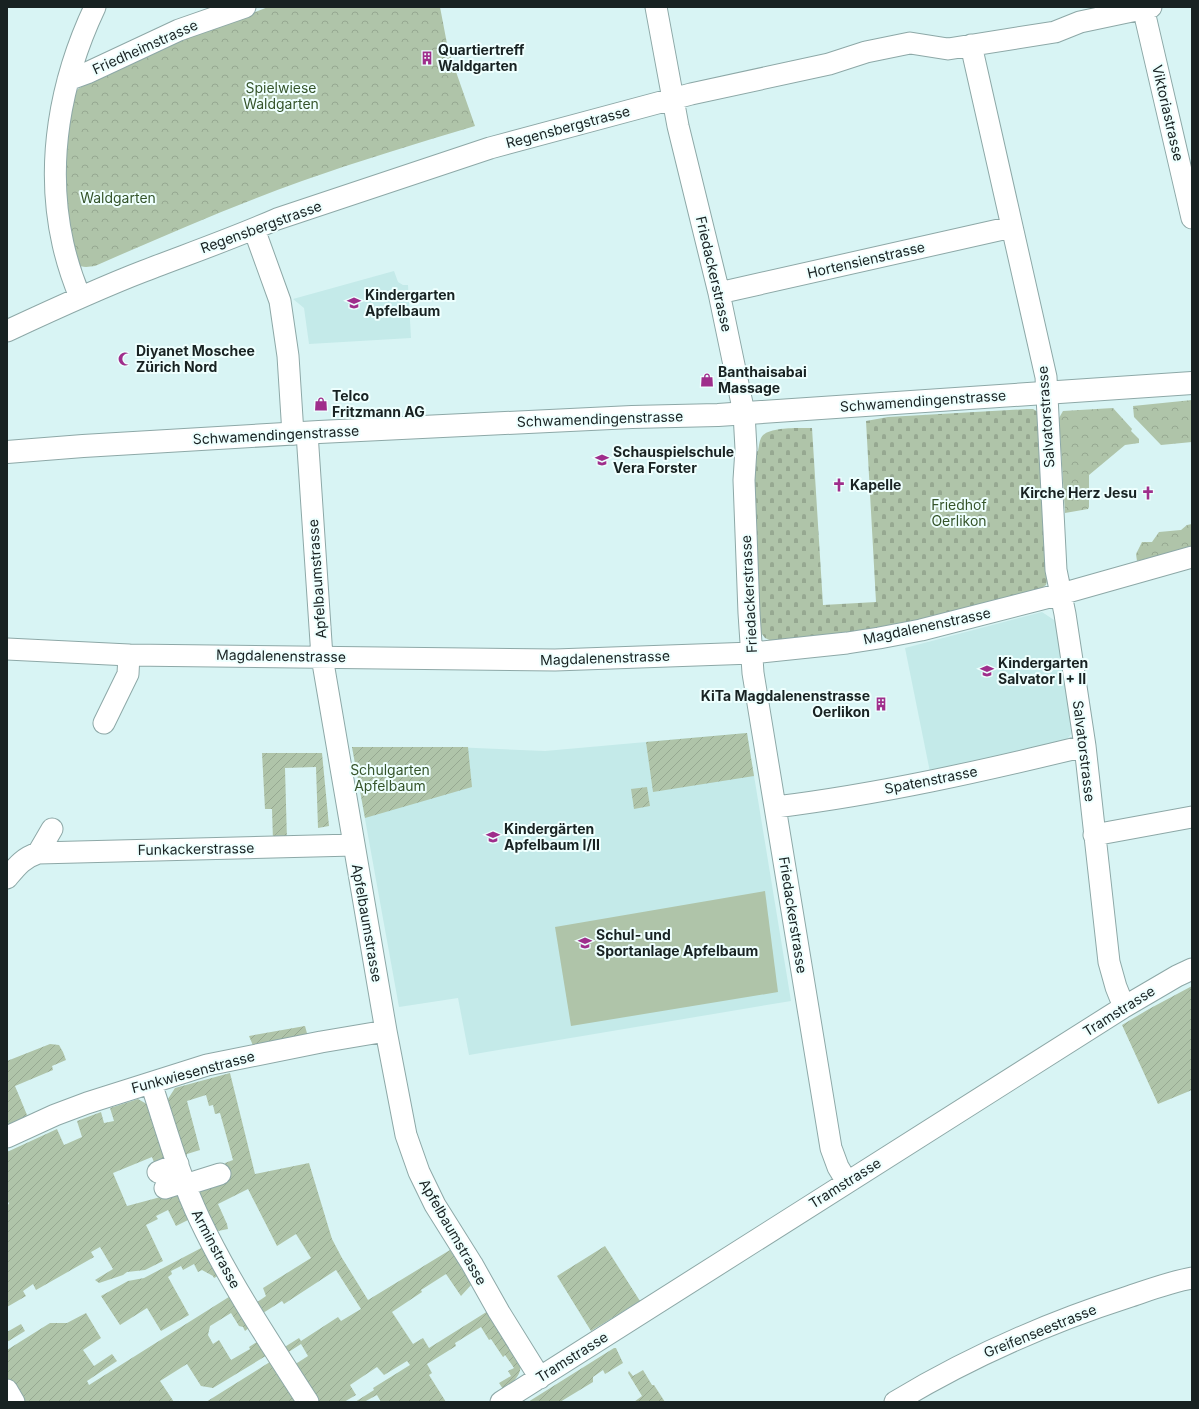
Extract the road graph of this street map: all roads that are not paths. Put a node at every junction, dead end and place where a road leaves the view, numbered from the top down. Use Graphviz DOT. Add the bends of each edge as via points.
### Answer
graph roads {
  1 [pos="95,7"];
  2 [pos="245,7"];
  3 [pos="656,7"];
  4 [pos="1146,8"];
  5 [pos="971,46"];
  6 [pos="68,80"];
  7 [pos="674,98"];
  8 [pos="1192,218"];
  9 [pos="1012,227"];
  10 [pos="254,229"];
  11 [pos="720,293"];
  12 [pos="80,297"];
  13 [pos="7,331"];
  14 [pos="1192,383"];
  15 [pos="1046,393"];
  16 [pos="744,413"];
  17 [pos="300,434"];
  18 [pos="7,452"];
  19 [pos="1192,557"];
  20 [pos="1061,594"];
  21 [pos="7,650"];
  22 [pos="753,653"];
  23 [pos="129,655"];
  24 [pos="322,657"];
  25 [pos="104,723"];
  26 [pos="1084,746"];
  27 [pos="776,807"];
  28 [pos="1192,817"];
  29 [pos="52,829"];
  30 [pos="1094,835"];
  31 [pos="354,845"];
  32 [pos="38,853"];
  33 [pos="7,878"];
  34 [pos="1192,969"];
  35 [pos="1124,1007"];
  36 [pos="386,1031"];
  37 [pos="151,1083"];
  38 [pos="7,1137"];
  39 [pos="220,1174"];
  40 [pos="174,1178"];
  41 [pos="847,1182"];
  42 [pos="1192,1278"];
  43 [pos="540,1378"];
  44 [pos="7,1390"];
  45 [pos="14,1402"];
  46 [pos="308,1402"];
  47 [pos="501,1402"];
  48 [pos="895,1402"];
  1 -- 6 [label="street" via="81,39"];
  2 -- 6 [label="street, Friedheimstrasse" via="179,30"];
  3 -- 7 [label="street, Friedackerstrasse"];
  4 -- 5 [label="street, Regensbergstrasse" via="1080,22 1055,32"];
  4 -- 8 [label="street, Viktoriastrasse"];
  5 -- 7 [label="street, Regensbergstrasse" via="948,49 910,43 866,52 829,64"];
  5 -- 9 [label="street, Salvatorstrasse"];
  6 -- 12 [label="street" via="60,110 55,190 63,245"];
  7 -- 10 [label="street, Regensbergstrasse" via="490,148"];
  7 -- 11 [label="street, Friedackerstrasse" via="678,126"];
  9 -- 11 [label="street, Hortensienstrasse"];
  9 -- 15 [label="street, Salvatorstrasse" via="1046,377"];
  10 -- 12 [label="street, Regensbergstrasse"];
  10 -- 17 [label="street, Apfelbaumstrasse" via="280,301"];
  11 -- 16 [label="street, Friedackerstrasse"];
  12 -- 13 [label="street, Regensbergstrasse"];
  14 -- 15 [label="street, Schwamendingenstrasse"];
  15 -- 16 [label="street, Schwamendingenstrasse"];
  15 -- 20 [label="street, Salvatorstrasse" via="1056,570"];
  16 -- 17 [label="street, Schwamendingenstrasse"];
  16 -- 22 [label="street, Friedackerstrasse" via="744,488"];
  17 -- 18 [label="street, Schwamendingenstrasse"];
  17 -- 24 [label="street, Apfelbaumstrasse"];
  19 -- 20 [label="street, Magdalenenstrasse"];
  20 -- 22 [label="street, Magdalenenstrasse" via="921,630 879,638"];
  20 -- 26 [label="street, Salvatorstrasse"];
  21 -- 23 [label="street, Magdalenenstrasse"];
  22 -- 24 [label="street, Magdalenenstrasse" via="567,660"];
  22 -- 27 [label="street, Friedackerstrasse" via="753,673"];
  23 -- 24 [label="street, Magdalenenstrasse"];
  23 -- 25 [label="street" via="128,674"];
  24 -- 31 [label="street, Apfelbaumstrasse"];
  26 -- 27 [label="street, Spatenstrasse" via="920,784"];
  26 -- 30 [label="street, Salvatorstrasse"];
  27 -- 41 [label="street, Friedackerstrasse" via="831,1148"];
  28 -- 30 [label="street"];
  29 -- 32 [label="street"];
  30 -- 35 [label="street, Salvatorstrasse" via="1110,962"];
  31 -- 32 [label="street, Funkackerstrasse"];
  31 -- 36 [label="street, Apfelbaumstrasse"];
  32 -- 33 [label="street" via="28,856"];
  34 -- 35 [label="street, Tramstrasse"];
  35 -- 41 [label="street, Tramstrasse"];
  36 -- 37 [label="street, Funkwiesenstrasse" via="207,1065"];
  36 -- 43 [label="street, Apfelbaumstrasse" via="406,1135 419,1172 435,1205"];
  37 -- 38 [label="street, Funkwiesenstrasse" via="61,1113"];
  37 -- 40 [label="street, Arminstrasse"];
  39 -- 40 [label="street"];
  40 -- 46 [label="street, Arminstrasse" via="224,1266"];
  41 -- 43 [label="street, Tramstrasse"];
  42 -- 48 [label="street, Greifenseestrasse" via="1090,1309 1034,1331 976,1357"];
  43 -- 47 [label="street, Tramstrasse"];
  44 -- 45 [label="street"];
}
